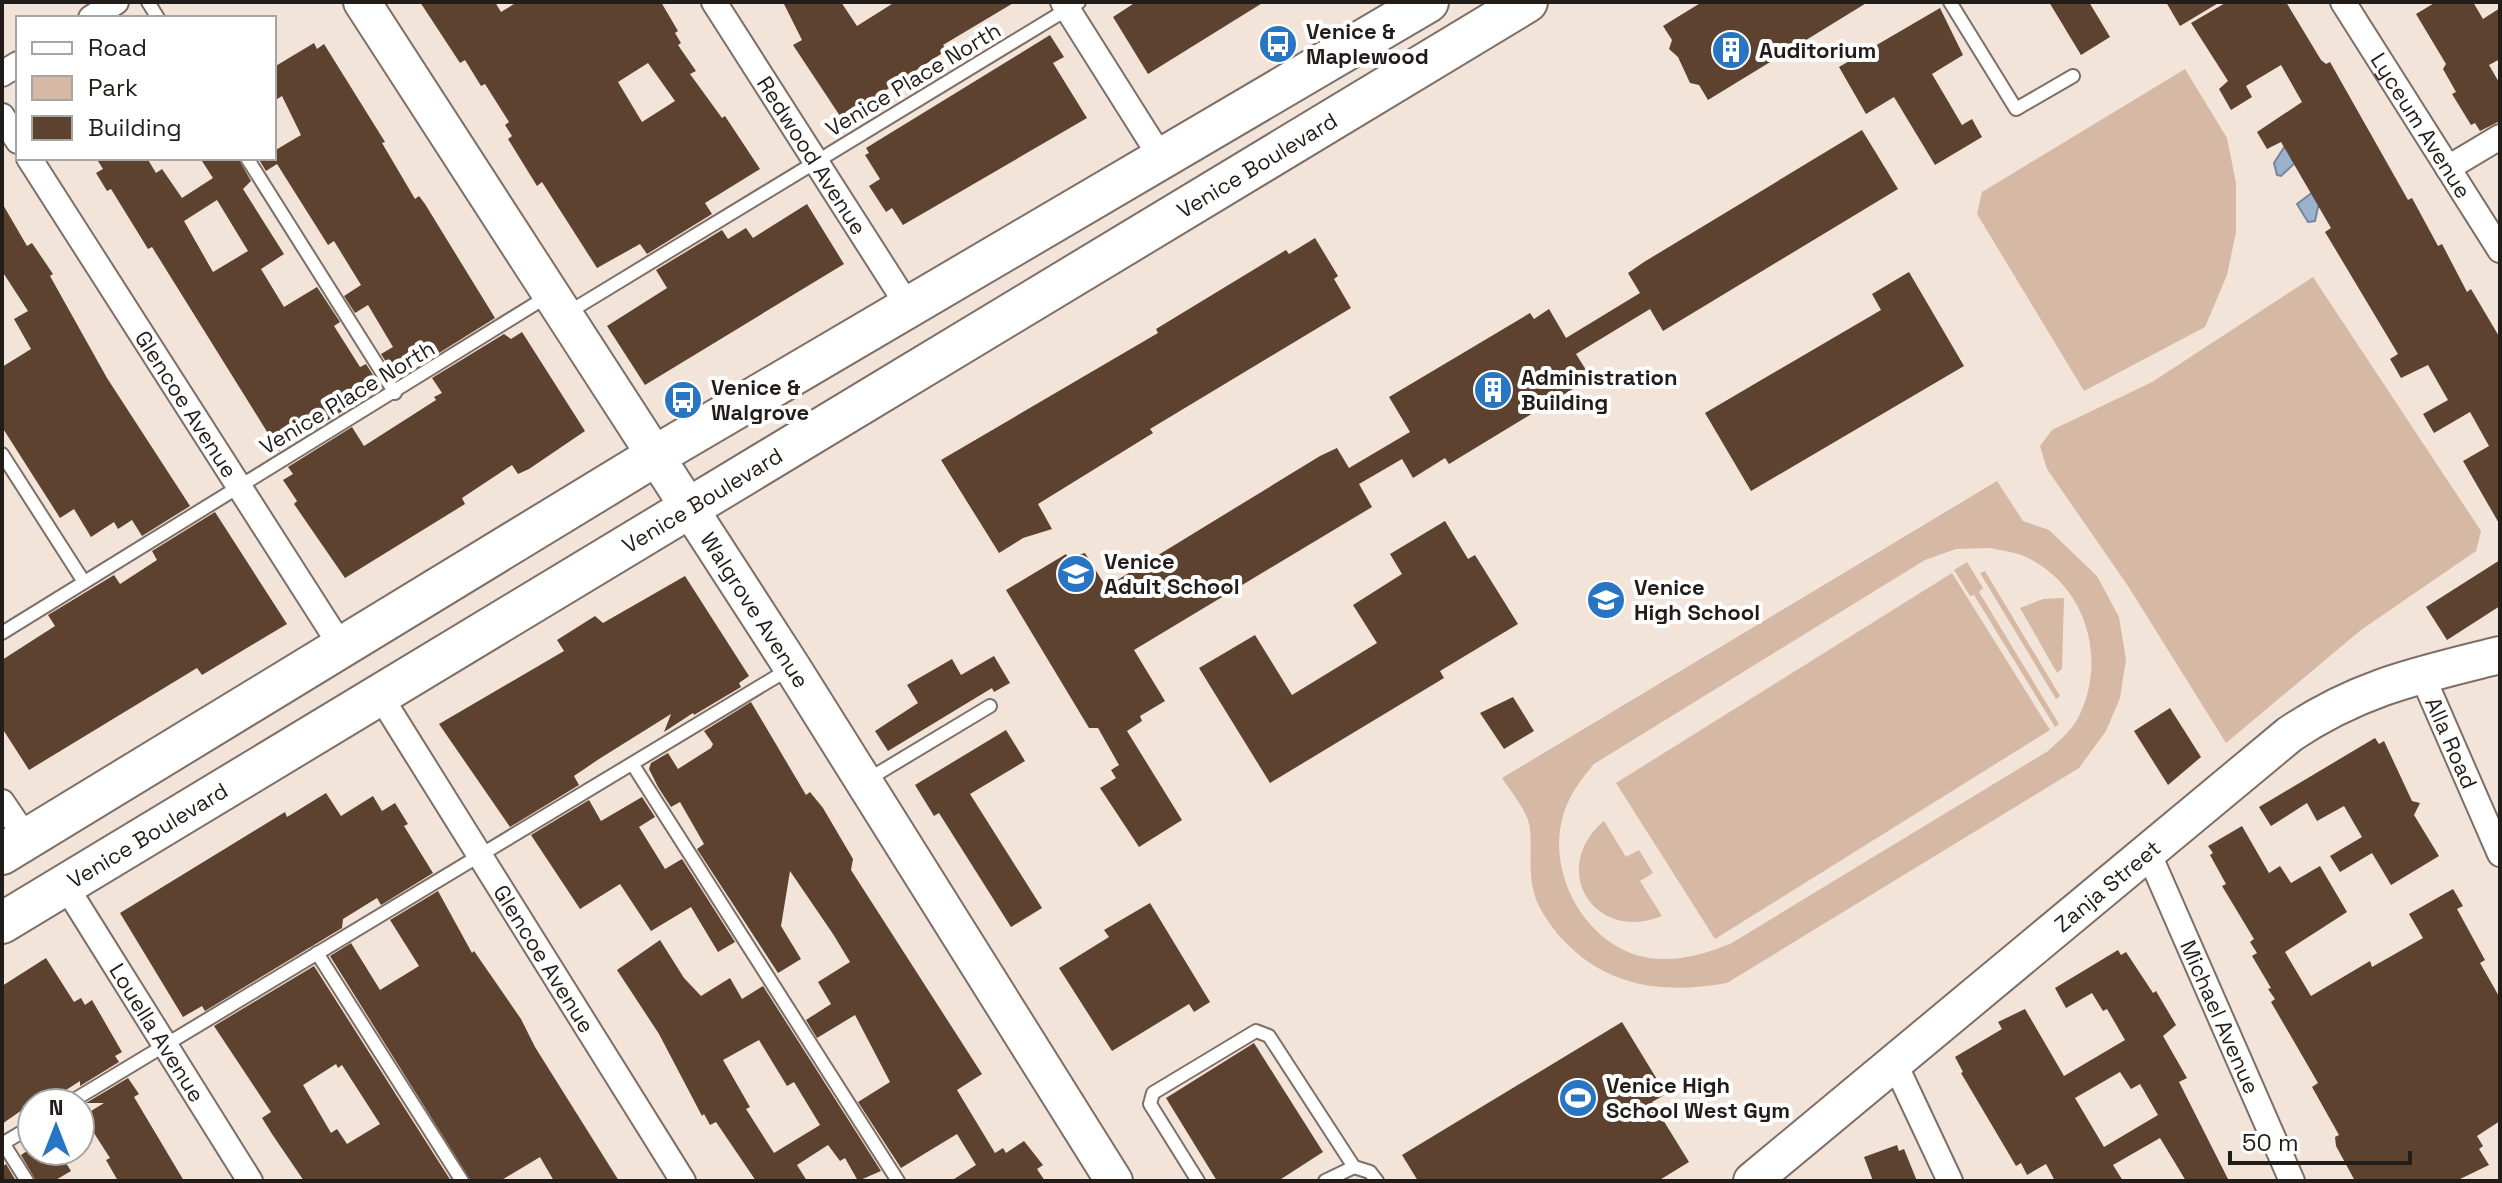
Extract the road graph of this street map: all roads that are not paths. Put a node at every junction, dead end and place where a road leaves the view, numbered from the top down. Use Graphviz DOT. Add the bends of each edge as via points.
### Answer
graph roads {
  1 [pos="116,2"];
  2 [pos="362,2"];
  3 [pos="714,2"];
  4 [pos="1527,2"];
  5 [pos="1950,2"];
  6 [pos="2343,2"];
  7 [pos="1070,4"];
  8 [pos="1419,4"];
  9 [pos="94,16"];
  10 [pos="2073,76"];
  11 [pos="2,116"];
  12 [pos="2500,137"];
  13 [pos="16,138"];
  14 [pos="1162,159"];
  15 [pos="30,160"];
  16 [pos="248,160"];
  17 [pos="816,161"];
  18 [pos="2448,168"];
  19 [pos="2500,250"];
  20 [pos="556,306"];
  21 [pos="910,309"];
  22 [pos="395,393"];
  23 [pos="2,454"];
  24 [pos="655,456"];
  25 [pos="239,486"];
  26 [pos="688,508"];
  27 [pos="84,582"];
  28 [pos="2,633"];
  29 [pos="343,649"];
  30 [pos="2500,655"];
  31 [pos="792,667"];
  32 [pos="2422,675"];
  33 [pos="379,694"];
  34 [pos="990,706"];
  35 [pos="633,765"];
  36 [pos="864,781"];
  37 [pos="2,802"];
  38 [pos="14,847"];
  39 [pos="2148,852"];
  40 [pos="2500,854"];
  41 [pos="478,856"];
  42 [pos="65,885"];
  43 [pos="2,923"];
  44 [pos="317,953"];
  45 [pos="164,1045"];
  46 [pos="1894,1062"];
  47 [pos="95,1087"];
  48 [pos="2,1144"];
  49 [pos="1354,1167"];
  50 [pos="27,1181"];
  51 [pos="250,1181"];
  52 [pos="462,1181"];
  53 [pos="683,1181"];
  54 [pos="898,1181"];
  55 [pos="1114,1181"];
  56 [pos="1198,1181"];
  57 [pos="1325,1181"];
  58 [pos="1377,1181"];
  59 [pos="1752,1181"];
  60 [pos="1950,1181"];
  61 [pos="2292,1181"];
  1 -- 9 [label="street"];
  2 -- 20 [label="street, Walgrove Avenue"];
  3 -- 17 [label="street, Redwood Avenue"];
  4 -- 26 [label="main road, Venice Boulevard"];
  5 -- 10 [label="lane" via="2016,109"];
  6 -- 18 [label="street, Lyceum Avenue"];
  7 -- 14 [label="street"];
  7 -- 17 [label="lane, Venice Place North"];
  8 -- 14 [label="main road"];
  11 -- 13 [label="street"];
  12 -- 18 [label="street"];
  14 -- 21 [label="main road"];
  15 -- 25 [label="street, Glencoe Avenue"];
  16 -- 22 [label="lane"];
  17 -- 20 [label="lane, Venice Place North"];
  17 -- 21 [label="street, Redwood Avenue"];
  18 -- 19 [label="street, Lyceum Avenue"];
  20 -- 22 [label="lane, Venice Place North"];
  20 -- 24 [label="street, Walgrove Avenue"];
  21 -- 24 [label="main road"];
  22 -- 25 [label="lane, Venice Place North"];
  23 -- 27 [label="lane"];
  24 -- 26 [label="street, Walgrove Avenue"];
  24 -- 29 [label="main road"];
  25 -- 27 [label="lane, Venice Place North"];
  25 -- 29 [label="street, Glencoe Avenue"];
  26 -- 31 [label="street, Walgrove Avenue"];
  26 -- 33 [label="main road, Venice Boulevard"];
  27 -- 28 [label="lane, Venice Place North"];
  29 -- 38 [label="main road"];
  30 -- 32 [label="street, Zanja Street"];
  31 -- 35 [label="lane"];
  31 -- 36 [label="street, Walgrove Avenue"];
  32 -- 39 [label="street, Zanja Street" via="2369,689 2330,707"];
  32 -- 40 [label="street, Alla Road"];
  33 -- 41 [label="street, Glencoe Avenue"];
  33 -- 42 [label="main road, Venice Boulevard"];
  34 -- 36 [label="lane"];
  35 -- 41 [label="lane"];
  35 -- 54 [label="lane"];
  36 -- 55 [label="street, Walgrove Avenue"];
  37 -- 38 [label="street"];
  39 -- 46 [label="street, Zanja Street"];
  39 -- 61 [label="street, Michael Avenue"];
  41 -- 44 [label="lane"];
  41 -- 53 [label="street, Glencoe Avenue"];
  42 -- 43 [label="main road, Venice Boulevard"];
  42 -- 45 [label="street, Louella Avenue"];
  44 -- 45 [label="lane"];
  44 -- 52 [label="lane"];
  45 -- 47 [label="lane"];
  45 -- 51 [label="street, Louella Avenue"];
  46 -- 59 [label="street, Zanja Street"];
  46 -- 60 [label="street"];
  48 -- 50 [label="lane"];
  49 -- 56 [label="lane" via="1269,1036 1256,1031 1153,1093 1150,1104"];
  49 -- 57 [label="lane"];
  49 -- 58 [label="lane" via="1370,1172"];
}
